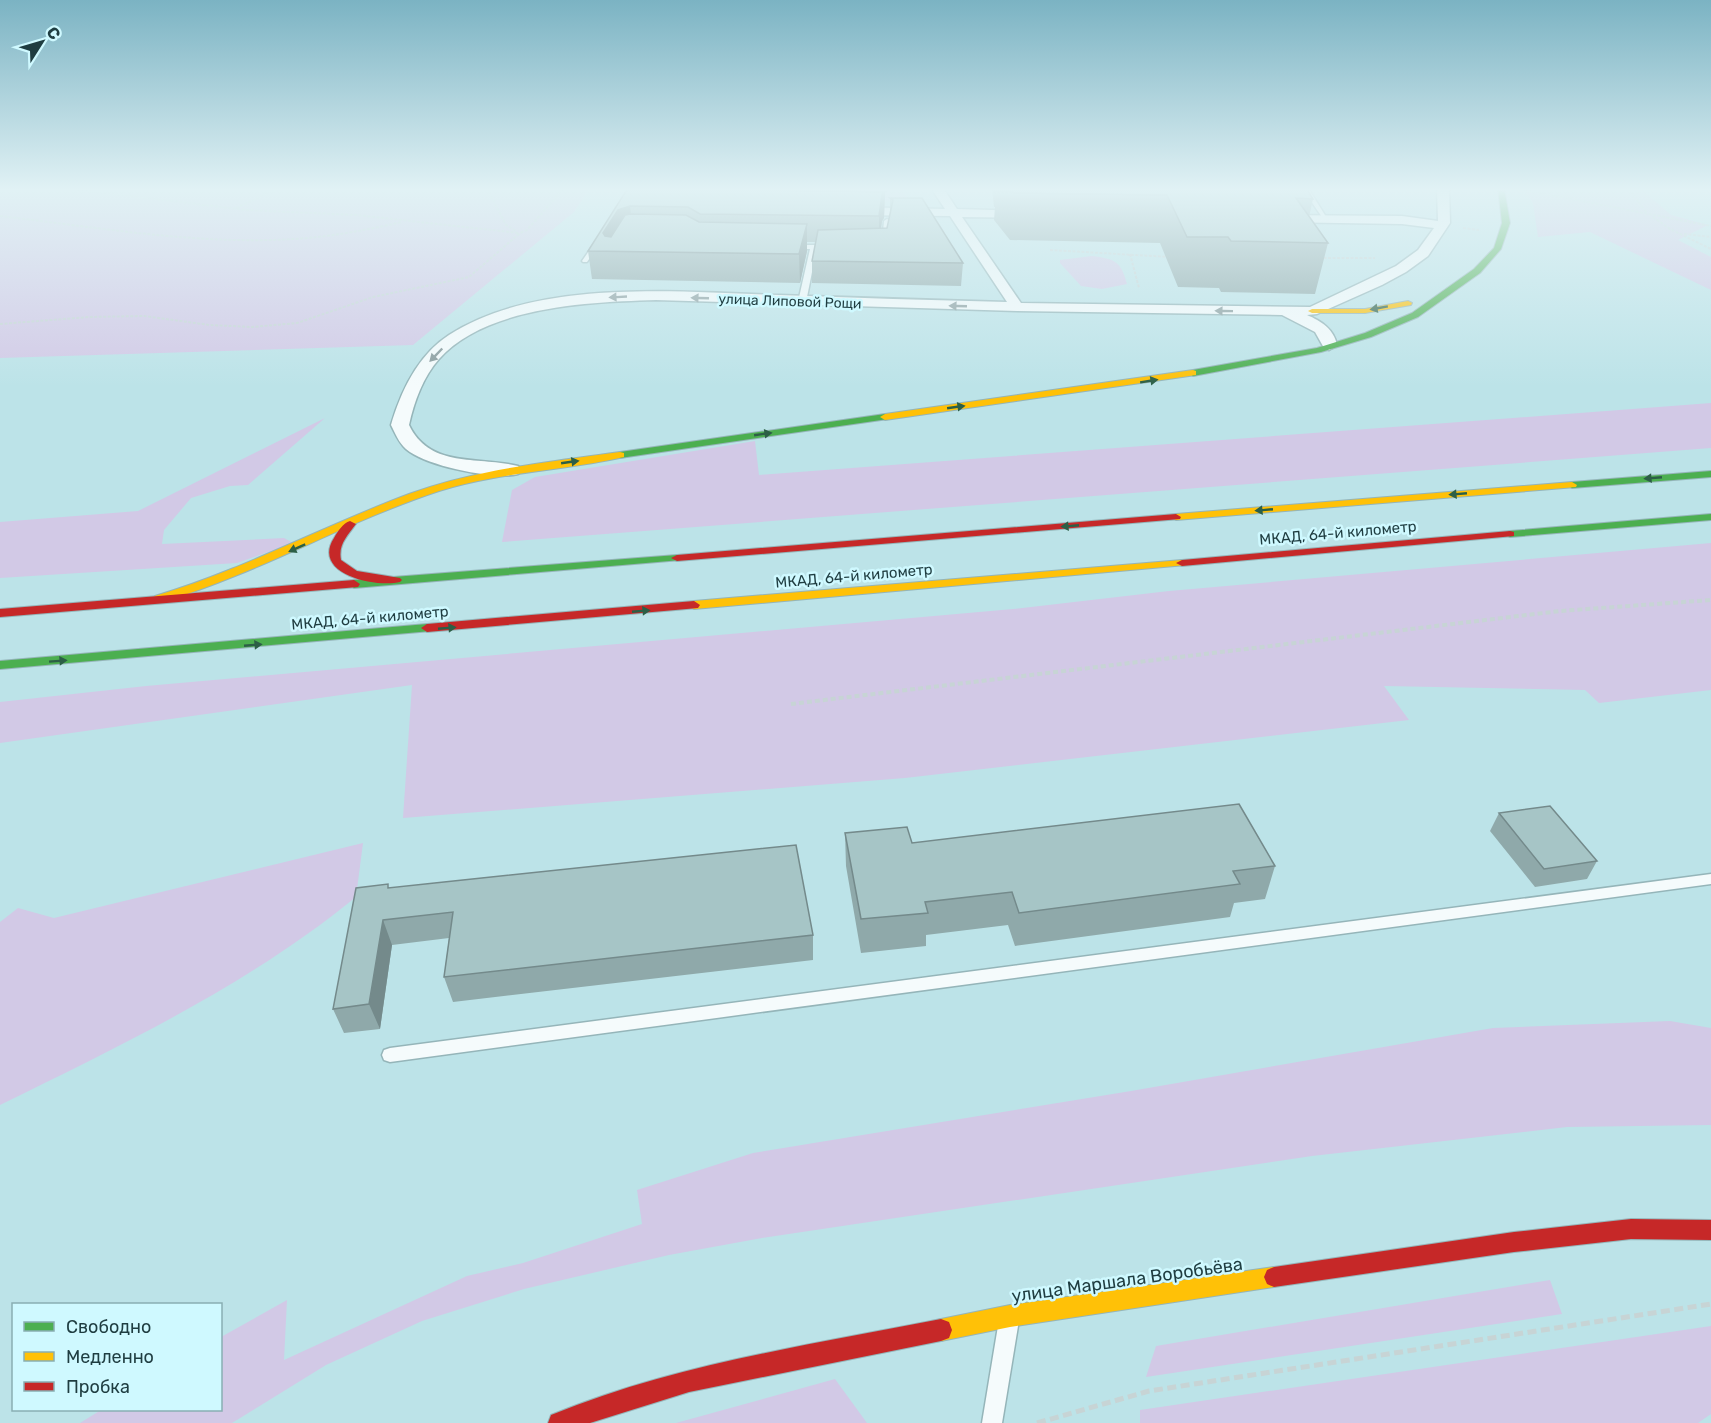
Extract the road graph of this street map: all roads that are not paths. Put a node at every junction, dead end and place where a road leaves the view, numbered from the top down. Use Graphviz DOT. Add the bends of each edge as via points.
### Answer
graph roads {
  1 [pos="589,254"];
  2 [pos="812,254"];
  3 [pos="981,254"];
  4 [pos="1421,254"];
  5 [pos="1493,254"];
  6 [pos="585,261"];
  7 [pos="1437,299"];
  8 [pos="802,302"];
  9 [pos="1017,307"];
  10 [pos="1312,311"];
  11 [pos="1282,312"];
  12 [pos="1329,345"];
  13 [pos="459,464"];
  14 [pos="512,470"];
  15 [pos="1711,474"];
  16 [pos="452,485"];
  17 [pos="1711,518"];
  18 [pos="350,524"];
  19 [pos="396,580"];
  20 [pos="148,601"];
  21 [pos="0,613"];
  22 [pos="0,665"];
  23 [pos="1711,879"];
  24 [pos="390,1055"];
  25 [pos="1711,1230"];
  26 [pos="1010,1316"];
  27 [pos="559,1423"];
  28 [pos="992,1423"];
  1 -- 6 [label="lane"];
  2 -- 8 [label="lane"];
  3 -- 9 [label="street"];
  4 -- 10 [label="street" via="1377,282"];
  5 -- 7 [label="main road"];
  7 -- 10 [label="main road, one-way" via="1365,311"];
  7 -- 12 [label="main road" via="1387,328"];
  9 -- 8 [label="street, улица Липовой Рощи, one-way"];
  8 -- 13 [label="street, улица Липовой Рощи, one-way" via="618,297 550,303 480,324 433,356 407,398 400,425 410,445 434,458"];
  11 -- 9 [label="street, улица Липовой Рощи, one-way"];
  10 -- 11 [label="street, улица Липовой Рощи"];
  11 -- 12 [label="street" via="1323,331"];
  14 -- 12 [label="main road, one-way" via="1128,384 1284,357"];
  13 -- 14 [label="street, улица Липовой Рощи"];
  13 -- 16 [label="street" via="462,471"];
  14 -- 16 [label="main road"];
  15 -- 19 [label="main road, МКАД, 64-й километр, one-way"];
  16 -- 18 [label="main road"];
  22 -- 17 [label="main road, МКАД, 64-й километр, one-way"];
  18 -- 19 [label="main road" via="331,547 334,559 357,576"];
  18 -- 20 [label="main road, one-way" via="232,578"];
  19 -- 20 [label="main road, МКАД, 64-й километр"];
  20 -- 21 [label="main road, МКАД, 64-й километр"];
  23 -- 24 [label="lane"];
  25 -- 26 [label="main road, улица Маршала Воробьёва" via="1631,1229 1514,1242"];
  26 -- 27 [label="main road, улица Маршала Воробьёва" via="689,1381"];
  26 -- 28 [label="lane"];
}
